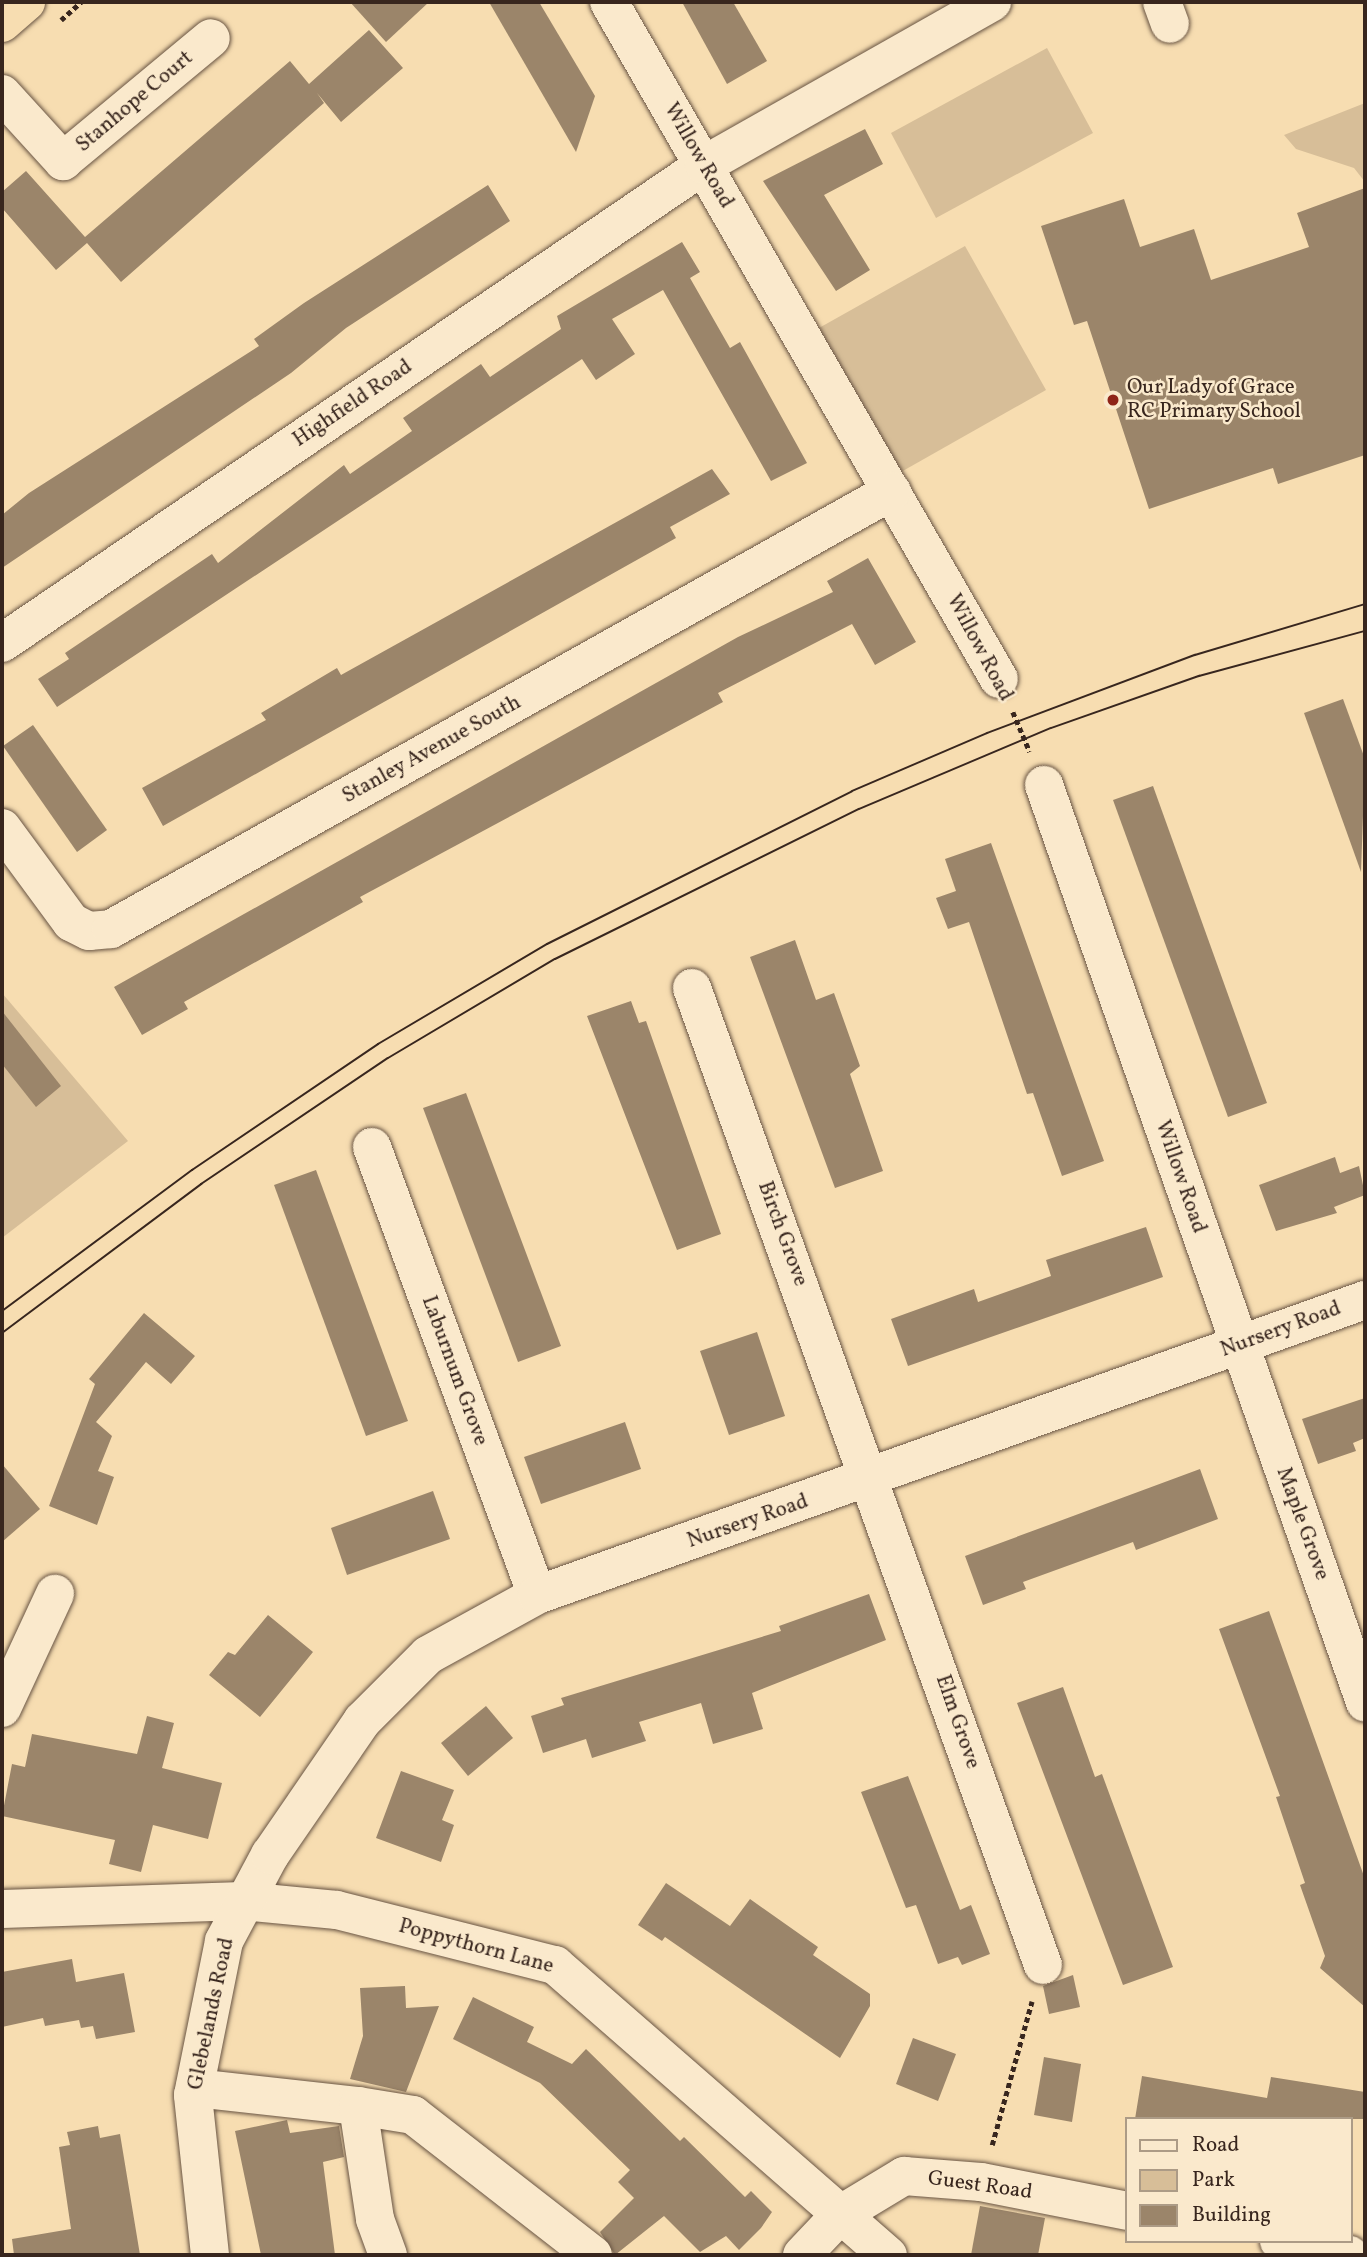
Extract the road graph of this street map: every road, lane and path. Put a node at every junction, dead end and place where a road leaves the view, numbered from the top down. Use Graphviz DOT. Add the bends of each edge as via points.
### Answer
graph roads {
  1 [pos="81,2"];
  2 [pos="609,2"];
  3 [pos="992,2"];
  4 [pos="38,16"];
  5 [pos="2,23"];
  6 [pos="211,38"];
  7 [pos="2,94"];
  8 [pos="704,165"];
  9 [pos="892,491"];
  10 [pos="2,643"];
  11 [pos="999,679"];
  12 [pos="1044,785"];
  13 [pos="2,828"];
  14 [pos="692,988"];
  15 [pos="372,1147"];
  16 [pos="1365,1300"];
  17 [pos="1238,1346"];
  18 [pos="872,1479"];
  19 [pos="55,1594"];
  20 [pos="537,1595"];
  21 [pos="1365,1702"];
  22 [pos="2,1708"];
  23 [pos="243,1901"];
  24 [pos="2,1909"];
  25 [pos="1043,1965"];
  26 [pos="195,2088"];
  27 [pos="358,2106"];
  28 [pos="981,2182"];
  29 [pos="1126,2211"];
  30 [pos="841,2214"];
  31 [pos="1289,2243"];
  32 [pos="211,2255"];
  33 [pos="388,2255"];
  34 [pos="593,2255"];
  35 [pos="802,2255"];
  36 [pos="888,2255"];
  37 [pos="1350,2255"];
  1 -- 4 [label="path"];
  2 -- 8 [label="street, Willow Road"];
  3 -- 8 [label="street, Highfield Road"];
  4 -- 5 [label="highway"];
  6 -- 7 [label="street, Stanhope Court" via="63,161"];
  8 -- 9 [label="street, Willow Road"];
  8 -- 10 [label="street, Highfield Road"];
  9 -- 11 [label="street, Willow Road"];
  9 -- 13 [label="street, Stanley Avenue South" via="111,929 89,931 71,922"];
  11 -- 12 [label="path, Willow Road"];
  12 -- 17 [label="street, Willow Road"];
  14 -- 18 [label="street, Birch Grove"];
  15 -- 20 [label="street, Laburnum Grove"];
  16 -- 17 [label="street, Nursery Road"];
  17 -- 18 [label="street, Nursery Road"];
  17 -- 21 [label="street, Maple Grove"];
  18 -- 20 [label="street, Nursery Road"];
  18 -- 25 [label="street, Elm Grove"];
  19 -- 22 [label="street"];
  20 -- 23 [label="street, Nursery Road" via="428,1655 362,1721"];
  23 -- 24 [label="street, Poppythorn Lane"];
  23 -- 26 [label="street, Glebelands Road" via="224,1941"];
  23 -- 30 [label="street, Poppythorn Lane" via="337,1910 555,1965"];
  25 -- 28 [label="path"];
  26 -- 27 [label="street"];
  26 -- 32 [label="street, Glebelands Road"];
  27 -- 33 [label="street" via="375,2219"];
  27 -- 34 [label="street" via="413,2115"];
  28 -- 29 [label="street, Guest Road"];
  28 -- 30 [label="street, Guest Road" via="904,2176"];
  30 -- 35 [label="street, Guest Road"];
  30 -- 36 [label="street, Poppythorn Lane"];
  31 -- 37 [label="street"];
}
